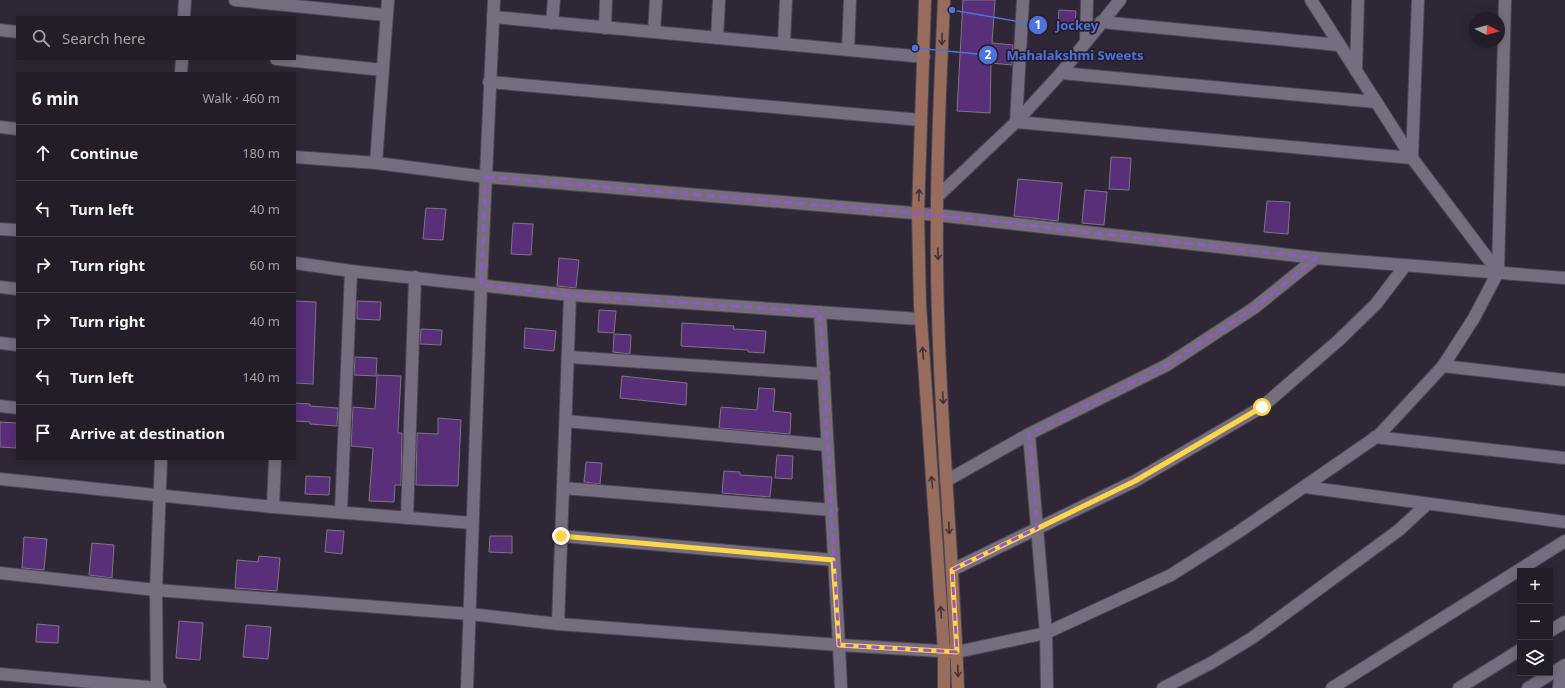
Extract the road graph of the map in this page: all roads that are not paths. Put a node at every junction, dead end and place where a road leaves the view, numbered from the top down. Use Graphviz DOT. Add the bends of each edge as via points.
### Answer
graph roads {
  1 [pos="185,0"];
  2 [pos="235,0"];
  3 [pos="388,0"];
  4 [pos="494,0"];
  5 [pos="554,0"];
  6 [pos="606,0"];
  7 [pos="656,0"];
  8 [pos="720,0"];
  9 [pos="786,0"];
  10 [pos="850,0"];
  11 [pos="925,0"];
  12 [pos="944,0"];
  13 [pos="1023,0"];
  14 [pos="1087,0"];
  15 [pos="1120,0"];
  16 [pos="1311,0"];
  17 [pos="1358,0"];
  18 [pos="1418,0"];
  19 [pos="1505,0"];
  20 [pos="386,15"];
  21 [pos="184,16"];
  22 [pos="493,18"];
  23 [pos="1101,22"];
  24 [pos="552,23"];
  25 [pos="605,28"];
  26 [pos="0,30"];
  27 [pos="16,32"];
  28 [pos="654,32"];
  29 [pos="717,38"];
  30 [pos="1086,41"];
  31 [pos="784,44"];
  32 [pos="1339,45"];
  33 [pos="848,50"];
  34 [pos="924,57"];
  35 [pos="182,60"];
  36 [pos="286,60"];
  37 [pos="383,70"];
  38 [pos="1356,71"];
  39 [pos="181,72"];
  40 [pos="1061,73"];
  41 [pos="489,82"];
  42 [pos="1376,102"];
  43 [pos="921,120"];
  44 [pos="1016,122"];
  45 [pos="0,128"];
  46 [pos="16,129"];
  47 [pos="296,157"];
  48 [pos="1412,158"];
  49 [pos="376,164"];
  50 [pos="486,177"];
  51 [pos="937,197"];
  52 [pos="918,214"];
  53 [pos="937,215"];
  54 [pos="0,228"];
  55 [pos="16,230"];
  56 [pos="1316,258"];
  57 [pos="296,263"];
  58 [pos="1405,266"];
  59 [pos="351,272"];
  60 [pos="1498,272"];
  61 [pos="415,277"];
  62 [pos="1565,278"];
  63 [pos="481,285"];
  64 [pos="0,287"];
  65 [pos="16,289"];
  66 [pos="570,295"];
  67 [pos="820,312"];
  68 [pos="920,319"];
  69 [pos="0,343"];
  70 [pos="16,345"];
  71 [pos="569,356"];
  72 [pos="1443,366"];
  73 [pos="824,374"];
  74 [pos="1565,380"];
  75 [pos="0,406"];
  76 [pos="16,408"];
  77 [pos="566,421"];
  78 [pos="1029,434"];
  79 [pos="1374,438"];
  80 [pos="827,445"];
  81 [pos="1565,458"];
  82 [pos="161,460"];
  83 [pos="276,460"];
  84 [pos="0,479"];
  85 [pos="946,481"];
  86 [pos="1304,487"];
  87 [pos="563,488"];
  88 [pos="160,495"];
  89 [pos="1427,504"];
  90 [pos="273,507"];
  91 [pos="832,510"];
  92 [pos="341,512"];
  93 [pos="407,518"];
  94 [pos="1565,522"];
  95 [pos="472,523"];
  96 [pos="1037,528"];
  97 [pos="561,536"];
  98 [pos="1565,541"];
  99 [pos="833,560"];
  100 [pos="952,570"];
  101 [pos="0,573"];
  102 [pos="156,590"];
  103 [pos="470,614"];
  104 [pos="1565,622"];
  105 [pos="558,624"];
  106 [pos="1553,629"];
  107 [pos="1046,633"];
  108 [pos="839,645"];
  109 [pos="944,651"];
  110 [pos="957,652"];
  111 [pos="1517,652"];
  112 [pos="1563,666"];
  113 [pos="0,674"];
  114 [pos="158,688"];
  115 [pos="467,688"];
  116 [pos="841,688"];
  117 [pos="944,688"];
  118 [pos="958,688"];
  119 [pos="1047,688"];
  120 [pos="1163,688"];
  121 [pos="1332,688"];
  122 [pos="1459,688"];
  123 [pos="1528,688"];
  124 [pos="1559,688"];
  1 -- 21 [label="street"];
  2 -- 20 [label="street"];
  3 -- 20 [label="street"];
  4 -- 22 [label="street"];
  5 -- 24 [label="street"];
  6 -- 25 [label="street"];
  7 -- 28 [label="street"];
  8 -- 29 [label="street"];
  9 -- 31 [label="street"];
  10 -- 33 [label="street"];
  11 -- 34 [label="street"];
  12 -- 51 [label="street, one-way"];
  13 -- 44 [label="street"];
  14 -- 30 [label="street"];
  15 -- 23 [label="street"];
  16 -- 32 [label="street"];
  17 -- 38 [label="street"];
  18 -- 48 [label="street"];
  19 -- 60 [label="street"];
  20 -- 37 [label="street"];
  22 -- 24 [label="street"];
  22 -- 41 [label="street"];
  23 -- 30 [label="street"];
  23 -- 32 [label="street"];
  24 -- 25 [label="street"];
  25 -- 28 [label="street"];
  26 -- 27 [label="street"];
  28 -- 29 [label="street"];
  29 -- 31 [label="street"];
  30 -- 40 [label="street"];
  31 -- 33 [label="street"];
  32 -- 38 [label="street"];
  33 -- 34 [label="street"];
  34 -- 43 [label="street"];
  35 -- 39 [label="street"];
  36 -- 37 [label="street"];
  37 -- 49 [label="street"];
  38 -- 42 [label="street"];
  40 -- 42 [label="street"];
  40 -- 44 [label="street"];
  41 -- 43 [label="street"];
  41 -- 50 [label="street"];
  42 -- 48 [label="street"];
  52 -- 43 [label="street, one-way"];
  44 -- 48 [label="street"];
  44 -- 51 [label="street"];
  45 -- 46 [label="street"];
  47 -- 49 [label="street"];
  48 -- 60 [label="street"];
  49 -- 50 [label="street"];
  50 -- 52 [label="street"];
  50 -- 63 [label="street"];
  51 -- 53 [label="street"];
  52 -- 53 [label="street"];
  52 -- 68 [label="street"];
  53 -- 56 [label="street"];
  53 -- 85 [label="street, one-way"];
  54 -- 55 [label="street"];
  56 -- 58 [label="street"];
  56 -- 78 [label="street" via="1254,308 1167,365"];
  57 -- 59 [label="street"];
  58 -- 60 [label="street"];
  58 -- 96 [label="street" via="1376,304 1262,407 1135,481"];
  59 -- 61 [label="street"];
  59 -- 92 [label="street"];
  60 -- 62 [label="street"];
  60 -- 72 [label="street" via="1474,318"];
  61 -- 63 [label="street"];
  61 -- 93 [label="street"];
  63 -- 66 [label="street"];
  63 -- 95 [label="street"];
  64 -- 65 [label="street"];
  66 -- 67 [label="street"];
  66 -- 71 [label="street"];
  67 -- 68 [label="street"];
  67 -- 73 [label="street"];
  109 -- 68 [label="street, one-way"];
  69 -- 70 [label="street"];
  71 -- 73 [label="street"];
  71 -- 77 [label="street"];
  72 -- 74 [label="street"];
  72 -- 79 [label="street"];
  73 -- 80 [label="street"];
  75 -- 76 [label="street"];
  77 -- 80 [label="street"];
  77 -- 87 [label="street"];
  78 -- 85 [label="street"];
  78 -- 96 [label="street"];
  79 -- 81 [label="street"];
  79 -- 86 [label="street"];
  80 -- 91 [label="street"];
  82 -- 88 [label="street"];
  83 -- 90 [label="street"];
  84 -- 88 [label="street"];
  85 -- 100 [label="street, one-way"];
  86 -- 89 [label="street"];
  86 -- 107 [label="street" via="1171,575"];
  87 -- 91 [label="street"];
  87 -- 97 [label="street"];
  88 -- 90 [label="street"];
  88 -- 102 [label="street"];
  89 -- 94 [label="street"];
  89 -- 120 [label="street" via="1399,530 1252,638"];
  90 -- 92 [label="street"];
  91 -- 99 [label="street"];
  92 -- 93 [label="street"];
  93 -- 95 [label="street"];
  95 -- 103 [label="street"];
  96 -- 100 [label="street"];
  96 -- 107 [label="street"];
  97 -- 99 [label="street"];
  97 -- 105 [label="street"];
  98 -- 121 [label="street"];
  99 -- 108 [label="street"];
  100 -- 110 [label="street"];
  101 -- 102 [label="street"];
  102 -- 103 [label="street"];
  102 -- 114 [label="street"];
  103 -- 105 [label="street"];
  103 -- 115 [label="street"];
  104 -- 106 [label="street"];
  105 -- 108 [label="street"];
  107 -- 110 [label="street"];
  107 -- 119 [label="street"];
  108 -- 109 [label="street"];
  108 -- 116 [label="street"];
  109 -- 110 [label="street"];
  109 -- 117 [label="street"];
  110 -- 118 [label="street, one-way"];
  111 -- 122 [label="street"];
  112 -- 123 [label="street"];
  112 -- 124 [label="street"];
  113 -- 114 [label="street"];
}
